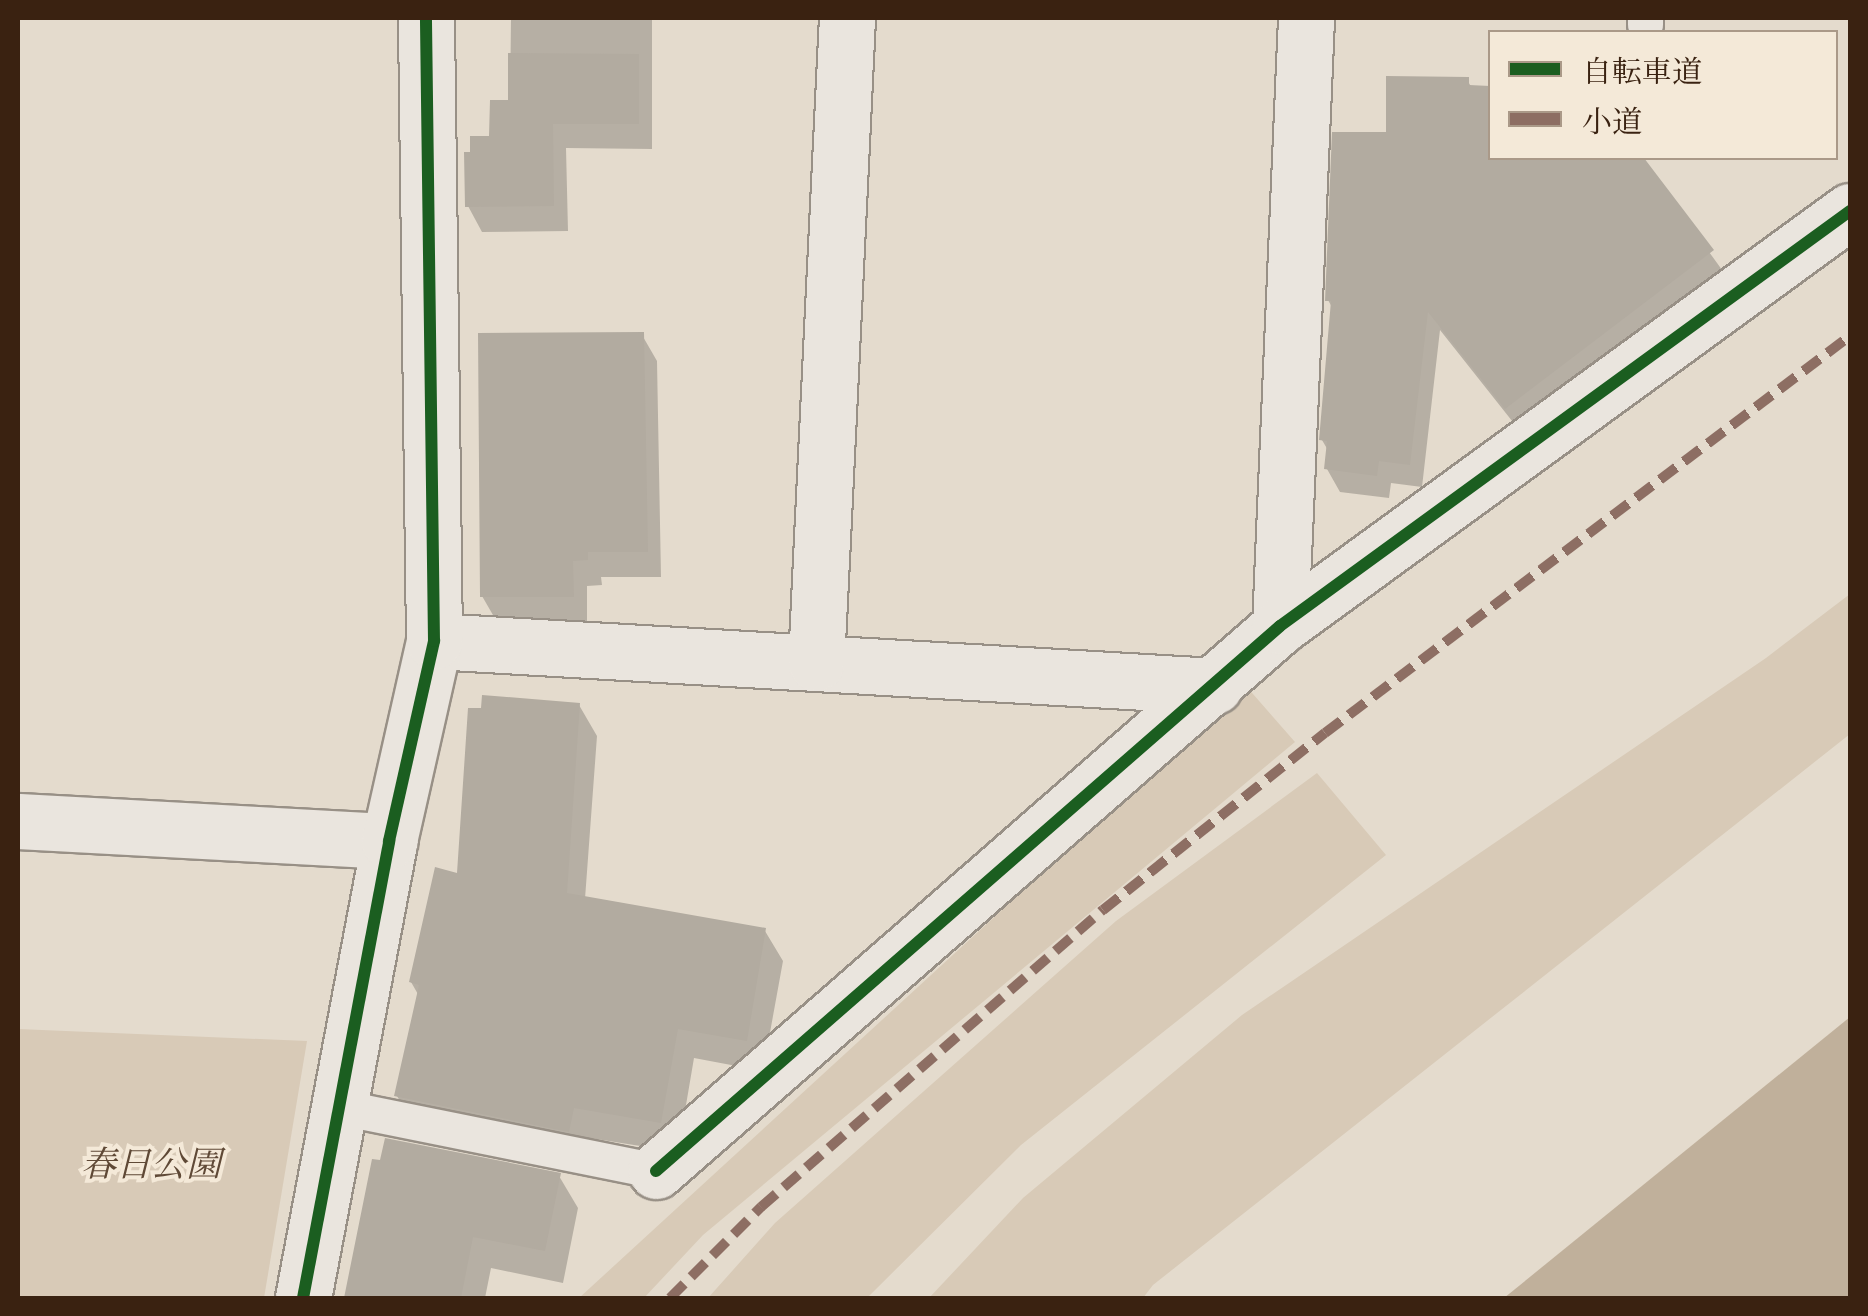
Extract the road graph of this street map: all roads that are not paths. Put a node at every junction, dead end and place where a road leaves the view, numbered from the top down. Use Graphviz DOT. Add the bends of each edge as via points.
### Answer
graph roads {
  1 [pos="426,18"];
  2 [pos="847,18"];
  3 [pos="1306,18"];
  4 [pos="1850,211"];
  5 [pos="1280,626"];
  6 [pos="434,641"];
  7 [pos="816,663"];
  8 [pos="1215,686"];
  9 [pos="18,821"];
  10 [pos="389,841"];
  11 [pos="340,1107"];
  12 [pos="656,1171"];
  13 [pos="303,1298"];
  1 -- 6 [label="street"];
  2 -- 7 [label="street"];
  3 -- 5 [label="street"];
  4 -- 5 [label="street"];
  5 -- 8 [label="street"];
  6 -- 7 [label="street"];
  6 -- 10 [label="street"];
  7 -- 8 [label="street"];
  8 -- 12 [label="street"];
  9 -- 10 [label="street"];
  10 -- 11 [label="street"];
  11 -- 12 [label="lane"];
  11 -- 13 [label="street"];
}
